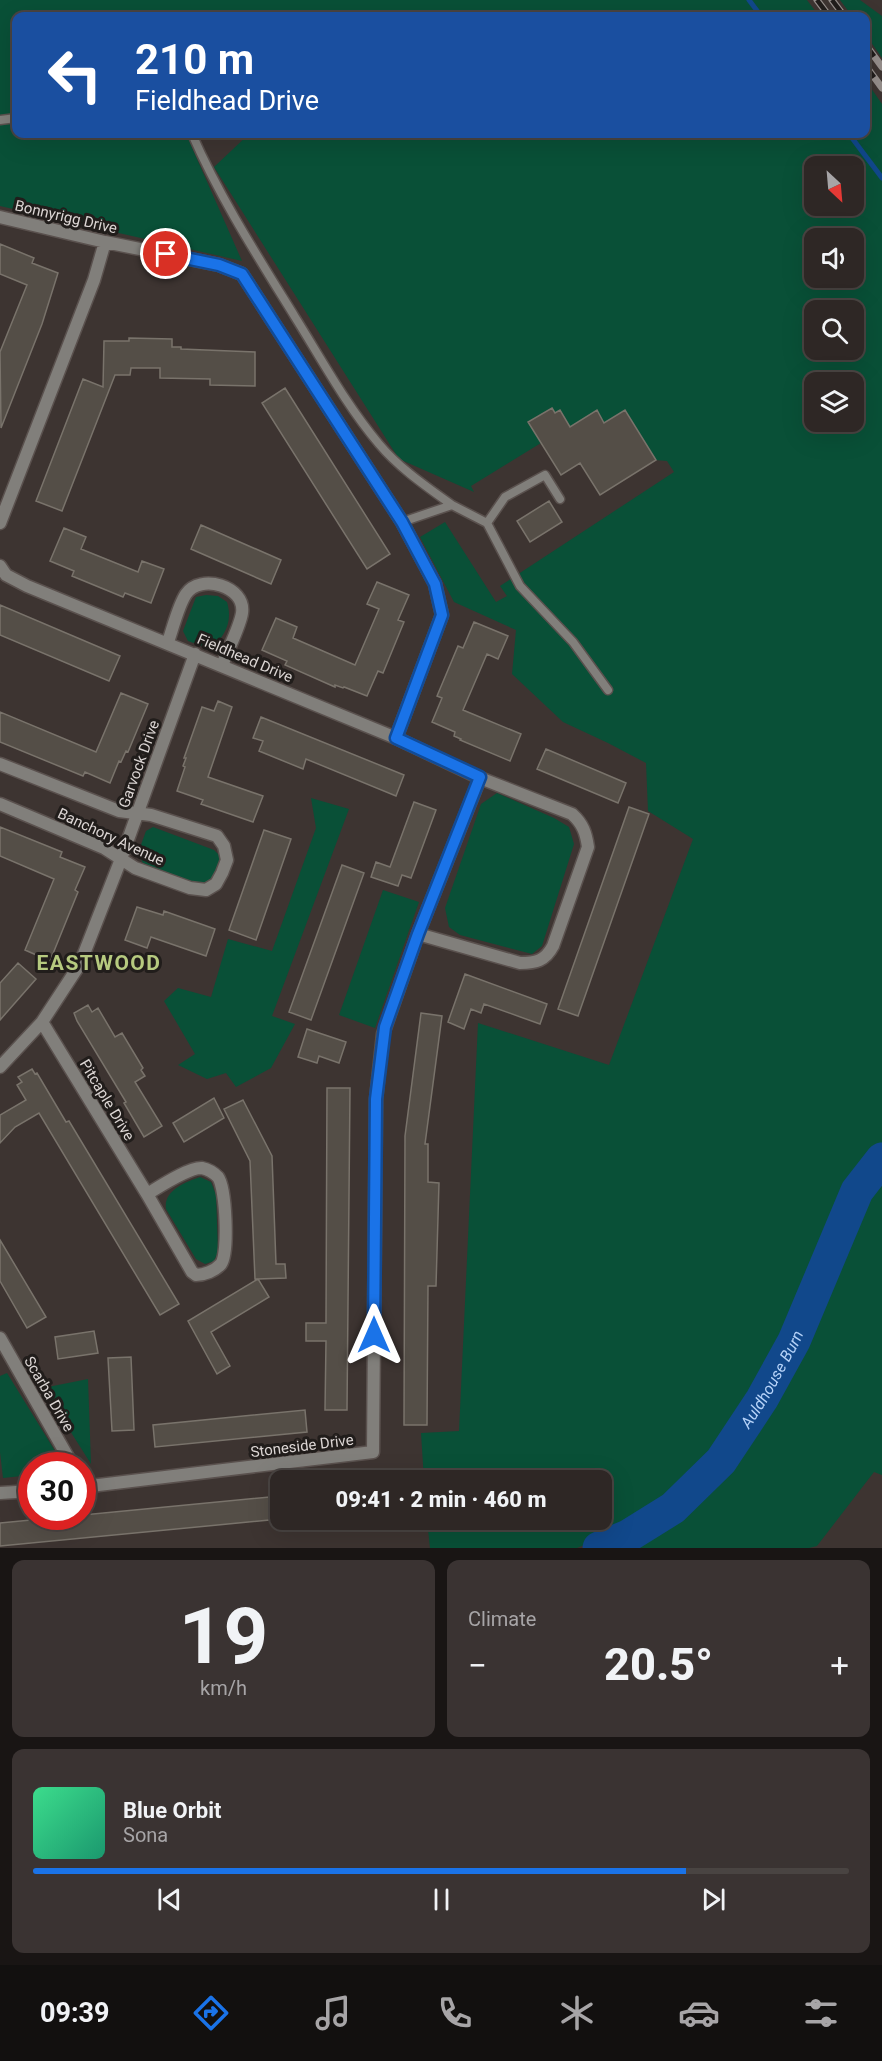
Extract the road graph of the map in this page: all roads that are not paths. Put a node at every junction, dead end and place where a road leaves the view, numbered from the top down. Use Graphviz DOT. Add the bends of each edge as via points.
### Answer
graph roads {
  1 [pos="194,138"];
  2 [pos="0,217"];
  3 [pos="105,242"];
  4 [pos="560,499"];
  5 [pos="452,505"];
  6 [pos="402,522"];
  7 [pos="0,523"];
  8 [pos="487,523"];
  9 [pos="0,566"];
  10 [pos="168,642"];
  11 [pos="195,654"];
  12 [pos="222,666"];
  13 [pos="608,690"];
  14 [pos="396,738"];
  15 [pos="0,764"];
  16 [pos="480,777"];
  17 [pos="0,804"];
  18 [pos="137,813"];
  19 [pos="121,859"];
  20 [pos="418,934"];
  21 [pos="42,1022"];
  22 [pos="0,1067"];
  23 [pos="147,1194"];
  24 [pos="0,1338"];
  25 [pos="65,1452"];
  26 [pos="96,1484"];
  27 [pos="18,1492"];
  28 [pos="0,1493"];
  1 -- 5 [label="lane" via="241,230 339,388 379,444"];
  2 -- 3 [label="street, Bonnyrigg Drive"];
  3 -- 6 [label="street, Bonnyrigg Drive" via="219,265 242,274"];
  3 -- 7 [label="street"];
  4 -- 8 [label="lane" via="545,475 505,497"];
  5 -- 6 [label="lane"];
  5 -- 8 [label="lane"];
  6 -- 14 [label="street, Bonnyrigg Drive" via="435,584 442,615"];
  8 -- 13 [label="lane" via="520,586 573,642"];
  9 -- 10 [label="street, Fieldhead Drive" via="6,575 27,585"];
  10 -- 11 [label="street, Fieldhead Drive"];
  10 -- 12 [label="street" via="187,594 195,585 224,586 240,602 242,612"];
  11 -- 12 [label="street, Fieldhead Drive"];
  11 -- 18 [label="street, Garvock Drive"];
  12 -- 14 [label="street, Fieldhead Drive"];
  14 -- 16 [label="street, Fieldhead Drive"];
  15 -- 18 [label="street, Banchory Avenue" via="119,811"];
  16 -- 20 [label="street, Stoneside Drive"];
  16 -- 20 [label="street, Fieldhead Drive" via="572,814 582,823 588,848 553,946 547,958 520,963"];
  17 -- 19 [label="street, Banchory Avenue"];
  18 -- 19 [label="street, Garvock Drive"];
  18 -- 19 [label="street, Banchory Avenue" via="217,836 227,860 216,884 206,890 135,868"];
  19 -- 21 [label="street, Garvock Drive" via="80,964"];
  20 -- 26 [label="street, Stoneside Drive" via="385,1027 379,1064 373,1452"];
  21 -- 22 [label="street, Garvock Drive"];
  21 -- 23 [label="street, Pitcaple Drive"];
  23 -- 23 [label="street, Pitcaple Drive" via="193,1169 201,1168 219,1178 226,1239 220,1264 202,1275 192,1272"];
  24 -- 25 [label="street, Scarba Drive"];
  27 -- 28 [label="street"];
}
